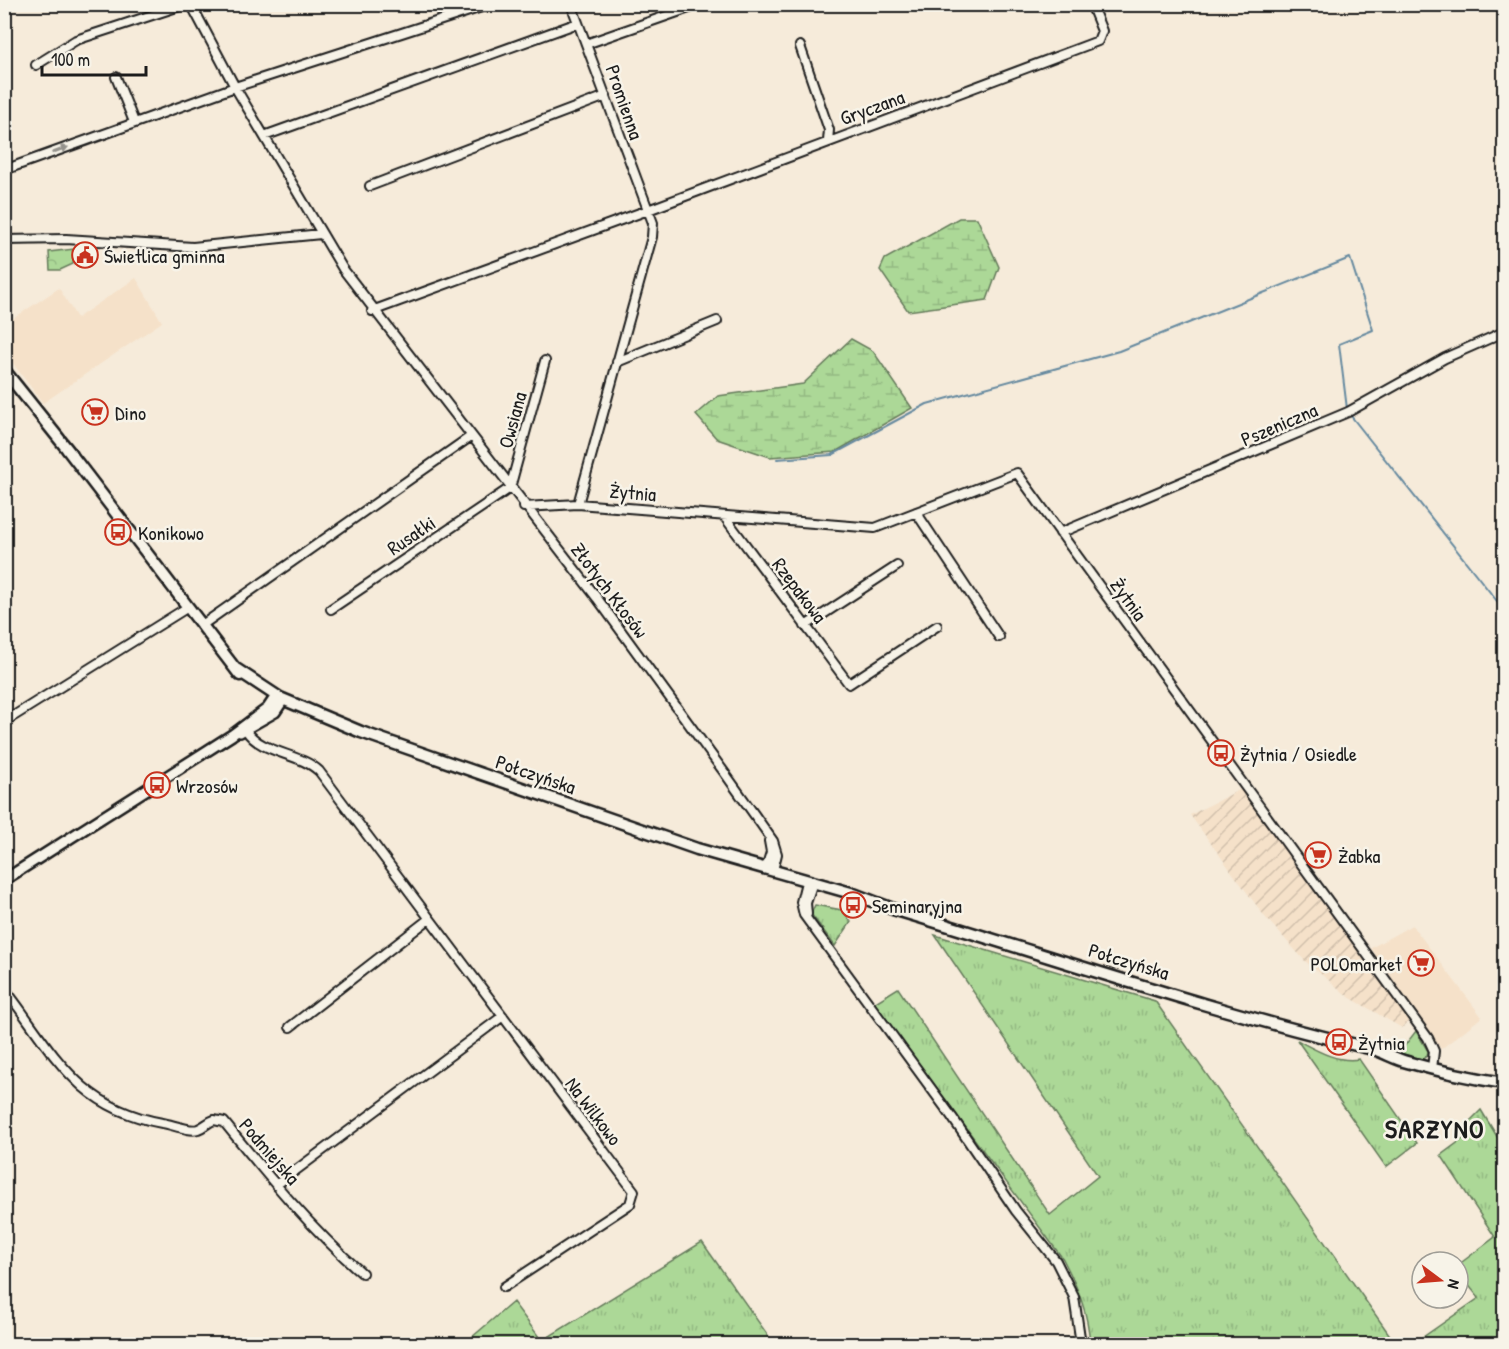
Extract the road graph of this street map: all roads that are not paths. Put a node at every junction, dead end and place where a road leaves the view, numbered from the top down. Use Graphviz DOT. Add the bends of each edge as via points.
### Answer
graph roads {
  1 [pos="186,4"];
  2 [pos="191,4"];
  3 [pos="491,4"];
  4 [pos="1091,4"];
  5 [pos="573,5"];
  6 [pos="692,8"];
  7 [pos="578,23"];
  8 [pos="586,44"];
  9 [pos="800,45"];
  10 [pos="36,65"];
  11 [pos="116,77"];
  12 [pos="235,87"];
  13 [pos="606,96"];
  14 [pos="134,122"];
  15 [pos="264,136"];
  16 [pos="828,141"];
  17 [pos="4,170"];
  18 [pos="370,186"];
  19 [pos="648,210"];
  20 [pos="321,234"];
  21 [pos="4,240"];
  22 [pos="372,311"];
  23 [pos="717,321"];
  24 [pos="1504,332"];
  25 [pos="545,361"];
  26 [pos="617,362"];
  27 [pos="4,370"];
  28 [pos="470,437"];
  29 [pos="510,488"];
  30 [pos="578,504"];
  31 [pos="524,507"];
  32 [pos="916,512"];
  33 [pos="724,516"];
  34 [pos="1060,533"];
  35 [pos="897,566"];
  36 [pos="188,607"];
  37 [pos="331,609"];
  38 [pos="202,625"];
  39 [pos="805,626"];
  40 [pos="937,626"];
  41 [pos="999,637"];
  42 [pos="278,701"];
  43 [pos="4,722"];
  44 [pos="246,730"];
  45 [pos="232,735"];
  46 [pos="769,871"];
  47 [pos="4,880"];
  48 [pos="809,885"];
  49 [pos="429,919"];
  50 [pos="4,988"];
  51 [pos="503,1016"];
  52 [pos="290,1027"];
  53 [pos="1432,1069"];
  54 [pos="1504,1083"];
  55 [pos="276,1185"];
  56 [pos="362,1273"];
  57 [pos="504,1287"];
  58 [pos="1081,1344"];
  1 -- 10 [label="street" via="76,40"];
  2 -- 12 [label="street, Złotych Kłosów"];
  3 -- 12 [label="street"];
  4 -- 16 [label="street, Gryczana" via="1102,31 1098,40"];
  5 -- 7 [label="street, Promienna"];
  6 -- 8 [label="street"];
  7 -- 8 [label="street, Promienna"];
  7 -- 15 [label="street"];
  8 -- 13 [label="street, Promienna"];
  9 -- 16 [label="street" via="829,130"];
  11 -- 14 [label="street"];
  12 -- 14 [label="street"];
  12 -- 15 [label="street, Złotych Kłosów"];
  13 -- 18 [label="street"];
  13 -- 19 [label="street, Promienna"];
  17 -- 14 [label="street, one-way"];
  15 -- 20 [label="street, Złotych Kłosów"];
  16 -- 19 [label="street, Gryczana"];
  19 -- 22 [label="street, Gryczana"];
  19 -- 26 [label="street" via="652,237"];
  20 -- 21 [label="street" via="193,248 66,239"];
  20 -- 22 [label="street, Złotych Kłosów"];
  22 -- 28 [label="street, Złotych Kłosów"];
  23 -- 26 [label="street"];
  24 -- 34 [label="street, Pszeniczna" via="1445,358 1348,412"];
  25 -- 29 [label="street, Owsiana"];
  26 -- 30 [label="street"];
  27 -- 36 [label="main road, Połczyńska"];
  28 -- 29 [label="street, Złotych Kłosów"];
  28 -- 38 [label="street"];
  29 -- 31 [label="street, Złotych Kłosów"];
  29 -- 37 [label="street, Rusałki"];
  30 -- 31 [label="street, Żytnia"];
  30 -- 33 [label="street, Żytnia"];
  31 -- 46 [label="street, Złotych Kłosów" via="597,598 766,834 776,849"];
  32 -- 33 [label="street, Żytnia" via="875,528"];
  32 -- 34 [label="street, Żytnia" via="1017,473"];
  32 -- 41 [label="street"];
  33 -- 39 [label="street, Rzepakowa"];
  34 -- 53 [label="street, Żytnia" via="1428,1038 1434,1051"];
  35 -- 39 [label="street"];
  36 -- 38 [label="main road, Połczyńska"];
  36 -- 43 [label="street"];
  38 -- 42 [label="main road, Połczyńska" via="236,669"];
  39 -- 40 [label="street, Rzepakowa" via="849,684"];
  42 -- 44 [label="street"];
  42 -- 45 [label="street"];
  42 -- 46 [label="main road, Połczyńska"];
  44 -- 45 [label="street"];
  44 -- 49 [label="street, Na Wilkowo" via="256,743 302,759 319,771"];
  45 -- 47 [label="street"];
  46 -- 48 [label="main road, Połczyńska"];
  48 -- 53 [label="main road, Połczyńska" via="871,899 893,909"];
  48 -- 58 [label="street" via="808,919 1016,1211 1056,1261 1074,1297"];
  49 -- 51 [label="street, Na Wilkowo"];
  49 -- 52 [label="street"];
  50 -- 55 [label="street, Podmiejska" via="41,1034 62,1069 96,1098 135,1118 196,1130 214,1120 224,1122"];
  51 -- 55 [label="street"];
  51 -- 57 [label="street, Na Wilkowo" via="634,1191 630,1204"];
  53 -- 54 [label="main road, Połczyńska"];
  55 -- 56 [label="street, Podmiejska" via="334,1249"];
}
